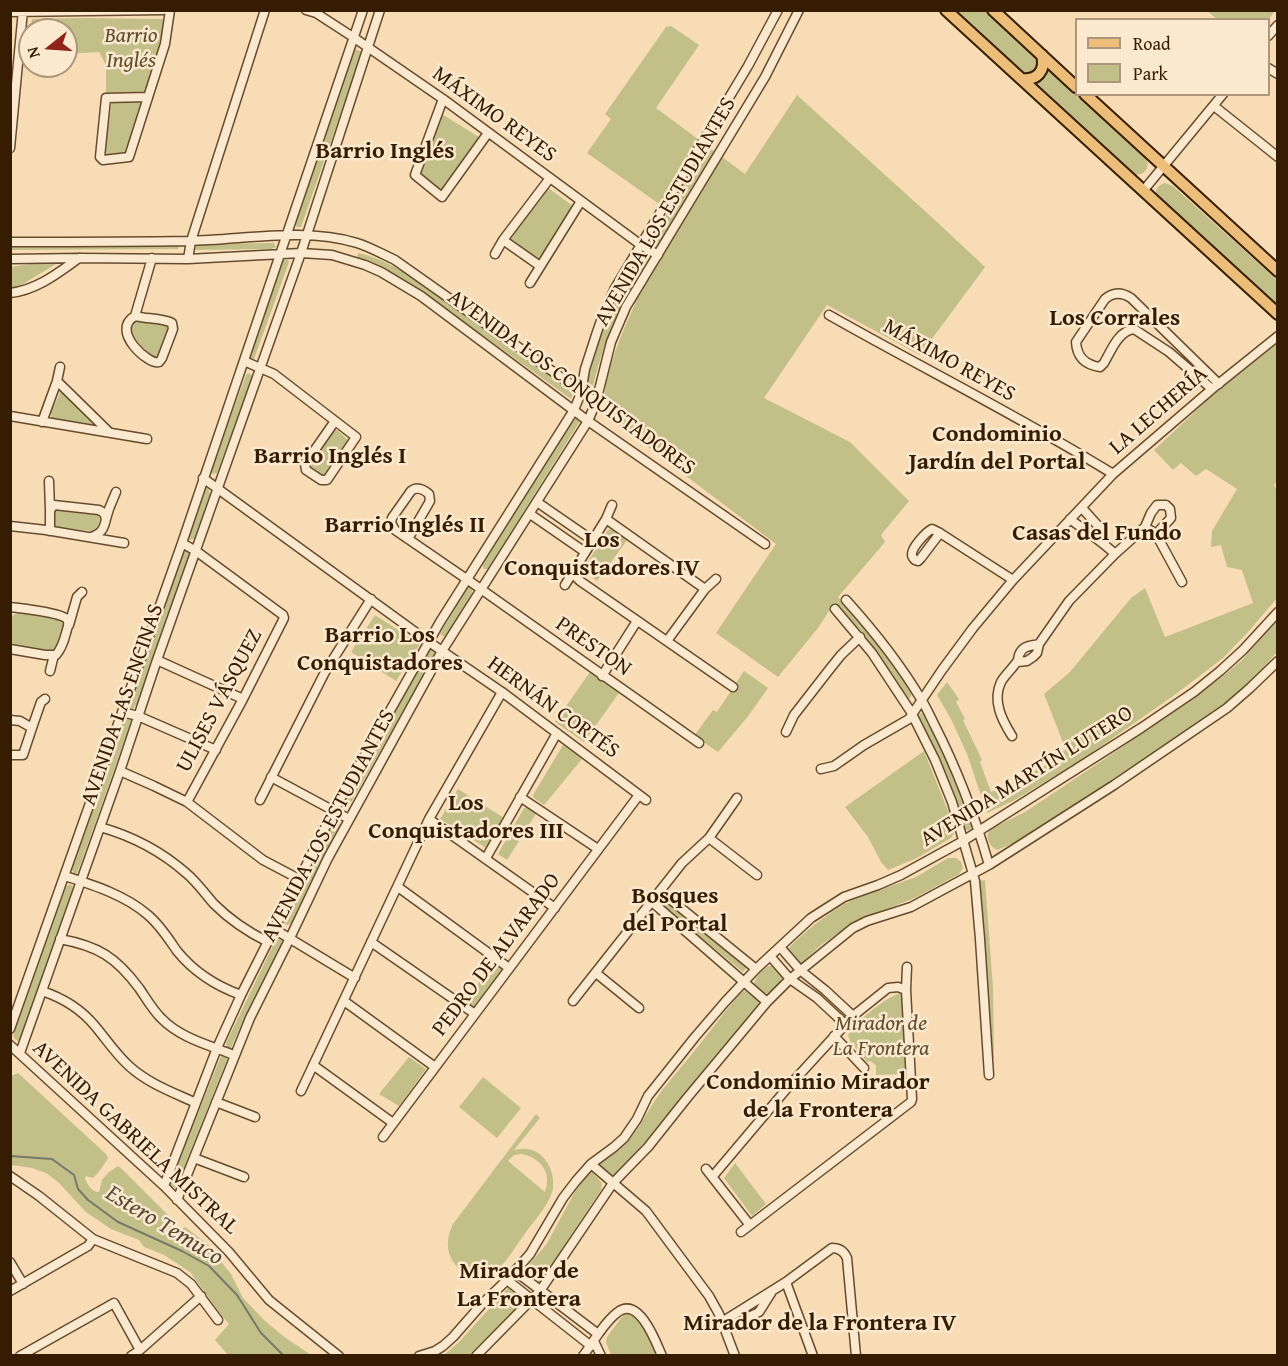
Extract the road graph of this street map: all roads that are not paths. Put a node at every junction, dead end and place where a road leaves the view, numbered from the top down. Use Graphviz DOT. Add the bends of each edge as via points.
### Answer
graph roads {
  1 [pos="163,10"];
  2 [pos="170,10"];
  3 [pos="265,10"];
  4 [pos="306,10"];
  5 [pos="363,10"];
  6 [pos="380,10"];
  7 [pos="799,10"];
  8 [pos="946,10"];
  9 [pos="993,10"];
  10 [pos="23,11"];
  11 [pos="10,12"];
  12 [pos="777,12"];
  13 [pos="794,21"];
  14 [pos="353,37"];
  15 [pos="368,47"];
  16 [pos="1042,56"];
  17 [pos="1021,79"];
  18 [pos="1075,85"];
  19 [pos="148,96"];
  20 [pos="1087,96"];
  21 [pos="1222,96"];
  22 [pos="443,99"];
  23 [pos="1214,106"];
  24 [pos="488,133"];
  25 [pos="10,148"];
  26 [pos="1278,157"];
  27 [pos="1164,167"];
  28 [pos="550,178"];
  29 [pos="1143,191"];
  30 [pos="581,201"];
  31 [pos="286,236"];
  32 [pos="306,236"];
  33 [pos="503,240"];
  34 [pos="191,241"];
  35 [pos="10,242"];
  36 [pos="357,243"];
  37 [pos="641,245"];
  38 [pos="301,253"];
  39 [pos="280,254"];
  40 [pos="495,254"];
  41 [pos="658,255"];
  42 [pos="80,258"];
  43 [pos="152,258"];
  44 [pos="10,259"];
  45 [pos="188,259"];
  46 [pos="350,259"];
  47 [pos="540,266"];
  48 [pos="1278,272"];
  49 [pos="530,283"];
  50 [pos="10,293"];
  51 [pos="1278,314"];
  52 [pos="829,315"];
  53 [pos="135,316"];
  54 [pos="1161,328"];
  55 [pos="1278,336"];
  56 [pos="1153,341"];
  57 [pos="244,361"];
  58 [pos="60,368"];
  59 [pos="260,368"];
  60 [pos="57,381"];
  61 [pos="1215,386"];
  62 [pos="581,393"];
  63 [pos="596,402"];
  64 [pos="574,410"];
  65 [pos="10,416"];
  66 [pos="335,421"];
  67 [pos="588,421"];
  68 [pos="42,422"];
  69 [pos="110,432"];
  70 [pos="147,440"];
  71 [pos="1113,474"];
  72 [pos="203,478"];
  73 [pos="49,481"];
  74 [pos="218,487"];
  75 [pos="116,492"];
  76 [pos="537,502"];
  77 [pos="612,505"];
  78 [pos="1082,508"];
  79 [pos="50,510"];
  80 [pos="530,514"];
  81 [pos="106,519"];
  82 [pos="606,519"];
  83 [pos="1070,519"];
  84 [pos="10,526"];
  85 [pos="1145,527"];
  86 [pos="50,531"];
  87 [pos="940,533"];
  88 [pos="1156,534"];
  89 [pos="90,537"];
  90 [pos="408,539"];
  91 [pos="592,540"];
  92 [pos="124,543"];
  93 [pos="182,543"];
  94 [pos="765,544"];
  95 [pos="1106,544"];
  96 [pos="196,551"];
  97 [pos="585,552"];
  98 [pos="1115,554"];
  99 [pos="575,570"];
  100 [pos="716,579"];
  101 [pos="468,580"];
  102 [pos="1013,580"];
  103 [pos="1182,582"];
  104 [pos="565,585"];
  105 [pos="705,589"];
  106 [pos="482,590"];
  107 [pos="82,592"];
  108 [pos="371,598"];
  109 [pos="846,600"];
  110 [pos="10,607"];
  111 [pos="835,609"];
  112 [pos="1278,612"];
  113 [pos="637,621"];
  114 [pos="68,625"];
  115 [pos="860,637"];
  116 [pos="667,641"];
  117 [pos="429,642"];
  118 [pos="1039,644"];
  119 [pos="10,649"];
  120 [pos="442,651"];
  121 [pos="54,655"];
  122 [pos="157,660"];
  123 [pos="1278,661"];
  124 [pos="1017,662"];
  125 [pos="50,671"];
  126 [pos="602,676"];
  127 [pos="733,687"];
  128 [pos="502,692"];
  129 [pos="45,699"];
  130 [pos="243,699"];
  131 [pos="922,700"];
  132 [pos="122,712"];
  133 [pos="912,715"];
  134 [pos="138,716"];
  135 [pos="10,720"];
  136 [pos="32,728"];
  137 [pos="786,732"];
  138 [pos="556,733"];
  139 [pos="1012,736"];
  140 [pos="699,743"];
  141 [pos="216,750"];
  142 [pos="10,755"];
  143 [pos="821,769"];
  144 [pos="120,771"];
  145 [pos="271,777"];
  146 [pos="520,797"];
  147 [pos="643,798"];
  148 [pos="737,798"];
  149 [pos="260,800"];
  150 [pos="187,802"];
  151 [pos="334,810"];
  152 [pos="349,819"];
  153 [pos="429,819"];
  154 [pos="100,827"];
  155 [pos="979,831"];
  156 [pos="709,838"];
  157 [pos="963,841"];
  158 [pos="598,849"];
  159 [pos="486,858"];
  160 [pos="989,865"];
  161 [pos="973,874"];
  162 [pos="756,875"];
  163 [pos="65,876"];
  164 [pos="299,879"];
  165 [pos="80,881"];
  166 [pos="398,887"];
  167 [pos="660,891"];
  168 [pos="652,902"];
  169 [pos="555,908"];
  170 [pos="274,928"];
  171 [pos="290,938"];
  172 [pos="60,939"];
  173 [pos="268,942"];
  174 [pos="371,942"];
  175 [pos="780,947"];
  176 [pos="770,956"];
  177 [pos="907,967"];
  178 [pos="509,968"];
  179 [pos="756,969"];
  180 [pos="800,970"];
  181 [pos="596,973"];
  182 [pos="355,978"];
  183 [pos="790,978"];
  184 [pos="744,982"];
  185 [pos="825,990"];
  186 [pos="906,990"];
  187 [pos="42,991"];
  188 [pos="241,995"];
  189 [pos="817,998"];
  190 [pos="573,1000"];
  191 [pos="344,1001"];
  192 [pos="767,1002"];
  193 [pos="639,1008"];
  194 [pos="476,1014"];
  195 [pos="853,1016"];
  196 [pos="845,1024"];
  197 [pos="10,1029"];
  198 [pos="834,1036"];
  199 [pos="10,1045"];
  200 [pos="217,1048"];
  201 [pos="20,1053"];
  202 [pos="234,1055"];
  203 [pos="313,1065"];
  204 [pos="435,1067"];
  205 [pos="864,1068"];
  206 [pos="989,1075"];
  207 [pos="301,1091"];
  208 [pos="216,1102"];
  209 [pos="196,1103"];
  210 [pos="255,1117"];
  211 [pos="393,1124"];
  212 [pos="383,1137"];
  213 [pos="194,1158"];
  214 [pos="591,1164"];
  215 [pos="706,1168"];
  216 [pos="10,1176"];
  217 [pos="713,1176"];
  218 [pos="244,1177"];
  219 [pos="613,1183"];
  220 [pos="164,1186"];
  221 [pos="177,1200"];
  222 [pos="749,1224"];
  223 [pos="741,1232"];
  224 [pos="93,1239"];
  225 [pos="10,1262"];
  226 [pos="515,1271"];
  227 [pos="507,1280"];
  228 [pos="786,1282"];
  229 [pos="23,1284"];
  230 [pos="10,1291"];
  231 [pos="540,1291"];
  232 [pos="201,1296"];
  233 [pos="531,1300"];
  234 [pos="218,1320"];
  235 [pos="723,1325"];
  236 [pos="595,1340"];
  237 [pos="140,1350"];
  238 [pos="20,1356"];
  239 [pos="130,1356"];
  240 [pos="339,1356"];
  241 [pos="419,1356"];
  242 [pos="476,1356"];
  243 [pos="583,1356"];
  244 [pos="601,1356"];
  245 [pos="662,1356"];
  246 [pos="735,1356"];
  247 [pos="813,1356"];
  248 [pos="856,1356"];
  1 -- 10 [label="street"];
  2 -- 19 [label="street" via="165,44"];
  3 -- 34 [label="street"];
  4 -- 14 [label="street, MÁXIMO REYES"];
  5 -- 14 [label="street, AVENIDA LAS ENCINAS"];
  6 -- 15 [label="street, AVENIDA LAS ENCINAS"];
  7 -- 13 [label="street, AVENIDA LOS ESTUDIANTES"];
  8 -- 17 [label="main road"];
  9 -- 16 [label="main road"];
  10 -- 11 [label="street"];
  10 -- 25 [label="street"];
  12 -- 13 [label="street" via="780,24"];
  12 -- 37 [label="street, AVENIDA LOS ESTUDIANTES"];
  13 -- 41 [label="street, AVENIDA LOS ESTUDIANTES" via="765,77"];
  14 -- 15 [label="street, MÁXIMO REYES"];
  14 -- 31 [label="street, AVENIDA LAS ENCINAS"];
  15 -- 22 [label="street, MÁXIMO REYES"];
  15 -- 32 [label="street, AVENIDA LAS ENCINAS"];
  16 -- 17 [label="main road" via="1044,63 1039,74"];
  16 -- 18 [label="main road"];
  17 -- 29 [label="main road"];
  19 -- 19 [label="street" via="129,156 103,160 100,157 106,98"];
  20 -- 27 [label="main road"];
  21 -- 23 [label="street"];
  22 -- 24 [label="street, MÁXIMO REYES"];
  22 -- 24 [label="street" via="415,175 442,197"];
  23 -- 26 [label="street"];
  23 -- 27 [label="street"];
  24 -- 28 [label="street, MÁXIMO REYES"];
  27 -- 29 [label="street"];
  27 -- 48 [label="main road"];
  28 -- 30 [label="street, MÁXIMO REYES"];
  28 -- 33 [label="street"];
  29 -- 51 [label="main road"];
  30 -- 37 [label="street, MÁXIMO REYES"];
  30 -- 47 [label="street"];
  31 -- 32 [label="street, AVENIDA LOS CONQUISTADORES"];
  31 -- 34 [label="street, AVENIDA LOS CONQUISTADORES"];
  31 -- 39 [label="street, AVENIDA LAS ENCINAS"];
  32 -- 36 [label="street, AVENIDA LOS CONQUISTADORES"];
  32 -- 38 [label="street, AVENIDA LAS ENCINAS"];
  33 -- 40 [label="street"];
  33 -- 47 [label="street"];
  34 -- 35 [label="street, AVENIDA LOS CONQUISTADORES"];
  34 -- 45 [label="street"];
  36 -- 46 [label="street"];
  36 -- 62 [label="street, AVENIDA LOS CONQUISTADORES" via="395,260"];
  37 -- 41 [label="street, MÁXIMO REYES"];
  37 -- 62 [label="street, AVENIDA LOS ESTUDIANTES" via="604,312"];
  38 -- 39 [label="street, AVENIDA LOS CONQUISTADORES"];
  38 -- 46 [label="street, AVENIDA LOS CONQUISTADORES"];
  38 -- 59 [label="street, AVENIDA LAS ENCINAS"];
  39 -- 45 [label="street, AVENIDA LOS CONQUISTADORES"];
  39 -- 57 [label="street, AVENIDA LAS ENCINAS"];
  41 -- 63 [label="street, AVENIDA LOS ESTUDIANTES" via="626,307 611,342"];
  42 -- 43 [label="street, AVENIDA LOS CONQUISTADORES"];
  42 -- 44 [label="street, AVENIDA LOS CONQUISTADORES"];
  42 -- 50 [label="street" via="40,284"];
  43 -- 45 [label="street, AVENIDA LOS CONQUISTADORES"];
  43 -- 53 [label="street"];
  46 -- 64 [label="street, AVENIDA LOS CONQUISTADORES" via="421,296"];
  47 -- 49 [label="street"];
  52 -- 71 [label="street, MÁXIMO REYES"];
  53 -- 53 [label="street" via="127,325 128,339 148,360 160,362 172,323"];
  54 -- 56 [label="street"];
  54 -- 56 [label="street" via="1131,298 1117,293 1105,299 1076,342 1082,359 1100,367 1128,330 1134,329"];
  54 -- 61 [label="street"];
  55 -- 61 [label="street, LA LECHERÍA"];
  56 -- 61 [label="street"];
  57 -- 59 [label="street"];
  57 -- 72 [label="street, AVENIDA LAS ENCINAS"];
  58 -- 60 [label="street"];
  59 -- 66 [label="street" via="274,374"];
  59 -- 74 [label="street, AVENIDA LAS ENCINAS"];
  60 -- 68 [label="street"];
  60 -- 69 [label="street"];
  61 -- 71 [label="street, LA LECHERÍA"];
  62 -- 63 [label="street, AVENIDA LOS CONQUISTADORES"];
  62 -- 64 [label="street, AVENIDA LOS ESTUDIANTES"];
  63 -- 67 [label="street, AVENIDA LOS ESTUDIANTES"];
  64 -- 67 [label="street, AVENIDA LOS CONQUISTADORES"];
  64 -- 101 [label="street, AVENIDA LOS ESTUDIANTES"];
  65 -- 68 [label="street"];
  66 -- 66 [label="street" via="356,437 327,480 321,480 306,470 305,464"];
  67 -- 76 [label="street, AVENIDA LOS ESTUDIANTES"];
  67 -- 94 [label="street, AVENIDA LOS CONQUISTADORES"];
  68 -- 69 [label="street"];
  69 -- 70 [label="street"];
  71 -- 78 [label="street, LA LECHERÍA"];
  72 -- 74 [label="street, HERNÁN CORTÉS"];
  72 -- 93 [label="street, AVENIDA LAS ENCINAS"];
  73 -- 79 [label="street"];
  74 -- 96 [label="street, AVENIDA LAS ENCINAS"];
  74 -- 108 [label="street, HERNÁN CORTÉS"];
  75 -- 81 [label="street"];
  76 -- 80 [label="street, AVENIDA LOS ESTUDIANTES"];
  76 -- 91 [label="street"];
  77 -- 82 [label="street"];
  78 -- 83 [label="street, LA LECHERÍA"];
  78 -- 95 [label="street" via="1100,528"];
  79 -- 81 [label="street" via="59,505 96,509"];
  79 -- 86 [label="street"];
  80 -- 97 [label="street"];
  80 -- 106 [label="street, AVENIDA LOS ESTUDIANTES"];
  81 -- 89 [label="street" via="102,531"];
  82 -- 91 [label="street"];
  82 -- 105 [label="street"];
  83 -- 95 [label="street"];
  83 -- 102 [label="street, LA LECHERÍA"];
  84 -- 86 [label="street"];
  85 -- 88 [label="street"];
  85 -- 88 [label="street" via="1157,505 1166,505 1172,518"];
  85 -- 98 [label="street"];
  86 -- 89 [label="street"];
  87 -- 102 [label="street"];
  88 -- 103 [label="street"];
  89 -- 92 [label="street"];
  90 -- 90 [label="street" via="395,530 392,518 411,492 420,488 429,494 430,501"];
  90 -- 101 [label="street, PRESTON"];
  91 -- 97 [label="street"];
  93 -- 96 [label="street"];
  93 -- 132 [label="street, AVENIDA LAS ENCINAS"];
  95 -- 98 [label="street"];
  96 -- 122 [label="street, AVENIDA LAS ENCINAS"];
  96 -- 130 [label="street, ULISES VÁSQUEZ" via="284,616"];
  97 -- 99 [label="street"];
  98 -- 118 [label="street" via="1070,601"];
  99 -- 104 [label="street"];
  99 -- 113 [label="street" via="578,580"];
  100 -- 105 [label="street"];
  101 -- 106 [label="street, PRESTON"];
  101 -- 117 [label="street, AVENIDA LOS ESTUDIANTES"];
  102 -- 131 [label="street, LA LECHERÍA"];
  105 -- 116 [label="street"];
  106 -- 120 [label="street, AVENIDA LOS ESTUDIANTES"];
  106 -- 126 [label="street, PRESTON"];
  107 -- 114 [label="street"];
  108 -- 117 [label="street, HERNÁN CORTÉS"];
  108 -- 145 [label="street" via="325,672"];
  109 -- 131 [label="street" via="884,644"];
  110 -- 114 [label="street" via="59,616"];
  111 -- 115 [label="street"];
  112 -- 155 [label="street, AVENIDA MARTÍN LUTERO" via="1237,656 1200,687"];
  113 -- 116 [label="street"];
  113 -- 126 [label="street"];
  114 -- 121 [label="street" via="62,648"];
  115 -- 133 [label="street"];
  115 -- 137 [label="street" via="829,670 794,715"];
  116 -- 127 [label="street"];
  117 -- 120 [label="street, HERNÁN CORTÉS"];
  117 -- 151 [label="street, AVENIDA LOS ESTUDIANTES"];
  118 -- 124 [label="street" via="1024,648"];
  118 -- 124 [label="street" via="1032,658"];
  119 -- 121 [label="street"];
  120 -- 128 [label="street, HERNÁN CORTÉS"];
  120 -- 152 [label="street, AVENIDA LOS ESTUDIANTES"];
  121 -- 125 [label="street"];
  122 -- 130 [label="street"];
  122 -- 134 [label="street, AVENIDA LAS ENCINAS"];
  123 -- 160 [label="street" via="1214,717"];
  124 -- 139 [label="street" via="998,692 1003,722"];
  126 -- 140 [label="street, PRESTON"];
  128 -- 138 [label="street, HERNÁN CORTÉS"];
  128 -- 153 [label="street"];
  129 -- 136 [label="street"];
  130 -- 141 [label="street, ULISES VÁSQUEZ"];
  131 -- 133 [label="street, LA LECHERÍA"];
  131 -- 155 [label="street"];
  132 -- 134 [label="street"];
  132 -- 163 [label="street, AVENIDA LAS ENCINAS"];
  133 -- 143 [label="street" via="834,766"];
  133 -- 157 [label="street" via="935,760"];
  134 -- 141 [label="street"];
  134 -- 144 [label="street, AVENIDA LAS ENCINAS"];
  135 -- 136 [label="street"];
  136 -- 142 [label="street" via="23,755"];
  138 -- 146 [label="street"];
  138 -- 147 [label="street, HERNÁN CORTÉS"];
  141 -- 150 [label="street, ULISES VÁSQUEZ"];
  144 -- 150 [label="street"];
  144 -- 154 [label="street, AVENIDA LAS ENCINAS"];
  145 -- 149 [label="street"];
  145 -- 151 [label="street"];
  146 -- 158 [label="street"];
  146 -- 159 [label="street"];
  147 -- 158 [label="street, PEDRO DE ALVARADO"];
  148 -- 156 [label="street"];
  150 -- 164 [label="street" via="262,860"];
  151 -- 152 [label="street"];
  151 -- 164 [label="street, AVENIDA LOS ESTUDIANTES"];
  152 -- 171 [label="street, AVENIDA LOS ESTUDIANTES"];
  153 -- 159 [label="street"];
  153 -- 166 [label="street"];
  154 -- 165 [label="street, AVENIDA LAS ENCINAS"];
  154 -- 173 [label="street" via="165,856 196,882 224,914"];
  155 -- 157 [label="street, AVENIDA MARTÍN LUTERO"];
  155 -- 160 [label="street"];
  156 -- 162 [label="street"];
  156 -- 167 [label="street"];
  157 -- 161 [label="street"];
  157 -- 175 [label="street, AVENIDA MARTÍN LUTERO" via="901,875 838,900 811,918"];
  158 -- 169 [label="street, PEDRO DE ALVARADO"];
  159 -- 169 [label="street"];
  160 -- 161 [label="street"];
  161 -- 180 [label="street" via="911,907 853,928"];
  161 -- 206 [label="street"];
  163 -- 165 [label="street"];
  163 -- 197 [label="street, AVENIDA LAS ENCINAS"];
  164 -- 170 [label="street, AVENIDA LOS ESTUDIANTES"];
  165 -- 172 [label="street, AVENIDA LAS ENCINAS"];
  165 -- 188 [label="street" via="137,906 155,921 193,967 211,981"];
  166 -- 174 [label="street"];
  166 -- 178 [label="street"];
  167 -- 168 [label="street"];
  167 -- 179 [label="street"];
  168 -- 181 [label="street"];
  168 -- 184 [label="street"];
  169 -- 178 [label="street, PEDRO DE ALVARADO"];
  170 -- 171 [label="street"];
  170 -- 173 [label="street, AVENIDA LOS ESTUDIANTES"];
  171 -- 182 [label="street"];
  171 -- 202 [label="street, AVENIDA LOS ESTUDIANTES"];
  172 -- 187 [label="street, AVENIDA LAS ENCINAS"];
  172 -- 200 [label="street" via="90,946 107,955 123,969 161,1019 182,1034"];
  173 -- 188 [label="street, AVENIDA LOS ESTUDIANTES"];
  174 -- 182 [label="street"];
  174 -- 194 [label="street"];
  175 -- 176 [label="street, AVENIDA MARTÍN LUTERO"];
  175 -- 180 [label="street"];
  176 -- 179 [label="street, AVENIDA MARTÍN LUTERO"];
  176 -- 183 [label="street"];
  177 -- 186 [label="street"];
  178 -- 194 [label="street, PEDRO DE ALVARADO"];
  179 -- 184 [label="street, AVENIDA MARTÍN LUTERO"];
  180 -- 183 [label="street"];
  180 -- 185 [label="street"];
  181 -- 190 [label="street"];
  181 -- 193 [label="street"];
  182 -- 191 [label="street"];
  183 -- 189 [label="street"];
  183 -- 192 [label="street"];
  184 -- 192 [label="street"];
  184 -- 214 [label="street, AVENIDA MARTÍN LUTERO" via="654,1089 624,1138"];
  185 -- 189 [label="street"];
  185 -- 195 [label="street"];
  186 -- 195 [label="street" via="888,988"];
  186 -- 222 [label="street" via="910,1102"];
  187 -- 201 [label="street, AVENIDA LAS ENCINAS"];
  187 -- 209 [label="street" via="61,998 85,1015 135,1071"];
  188 -- 200 [label="street, AVENIDA LOS ESTUDIANTES"];
  189 -- 196 [label="street"];
  191 -- 203 [label="street"];
  191 -- 204 [label="street"];
  192 -- 219 [label="street" via="648,1147"];
  194 -- 204 [label="street, PEDRO DE ALVARADO"];
  195 -- 196 [label="street"];
  196 -- 198 [label="street"];
  198 -- 205 [label="street"];
  198 -- 217 [label="street"];
  199 -- 201 [label="street, AVENIDA GABRIELA MISTRAL"];
  200 -- 202 [label="street"];
  200 -- 209 [label="street, AVENIDA LOS ESTUDIANTES"];
  201 -- 220 [label="street, AVENIDA GABRIELA MISTRAL"];
  202 -- 208 [label="street, AVENIDA LOS ESTUDIANTES"];
  203 -- 207 [label="street"];
  203 -- 211 [label="street"];
  204 -- 211 [label="street, PEDRO DE ALVARADO"];
  208 -- 210 [label="street"];
  208 -- 213 [label="street, AVENIDA LOS ESTUDIANTES"];
  209 -- 220 [label="street, AVENIDA LOS ESTUDIANTES"];
  211 -- 212 [label="street, PEDRO DE ALVARADO"];
  213 -- 218 [label="street"];
  213 -- 221 [label="street, AVENIDA LOS ESTUDIANTES"];
  214 -- 219 [label="street"];
  214 -- 226 [label="street, AVENIDA MARTÍN LUTERO" via="563,1198 530,1254"];
  215 -- 217 [label="street"];
  216 -- 224 [label="street"];
  217 -- 222 [label="street"];
  219 -- 231 [label="street"];
  219 -- 235 [label="street" via="646,1211 709,1296"];
  220 -- 221 [label="street, AVENIDA GABRIELA MISTRAL"];
  221 -- 240 [label="street, AVENIDA GABRIELA MISTRAL" via="229,1252 269,1300"];
  222 -- 223 [label="street"];
  224 -- 229 [label="street" via="88,1246"];
  224 -- 232 [label="street" via="177,1273"];
  225 -- 229 [label="street"];
  226 -- 227 [label="street, AVENIDA MARTÍN LUTERO"];
  226 -- 231 [label="street"];
  227 -- 233 [label="street"];
  227 -- 241 [label="street, AVENIDA MARTÍN LUTERO" via="443,1346"];
  228 -- 235 [label="street"];
  228 -- 247 [label="street"];
  228 -- 248 [label="street" via="832,1248 843,1251 847,1258"];
  229 -- 230 [label="street"];
  231 -- 233 [label="street"];
  231 -- 236 [label="street"];
  232 -- 234 [label="street"];
  232 -- 237 [label="street"];
  233 -- 236 [label="street"];
  233 -- 242 [label="street"];
  235 -- 246 [label="street"];
  236 -- 243 [label="street"];
  236 -- 244 [label="street"];
  236 -- 245 [label="street" via="619,1311 633,1310 651,1332"];
  237 -- 238 [label="street" via="114,1303"];
  237 -- 239 [label="street"];
}
